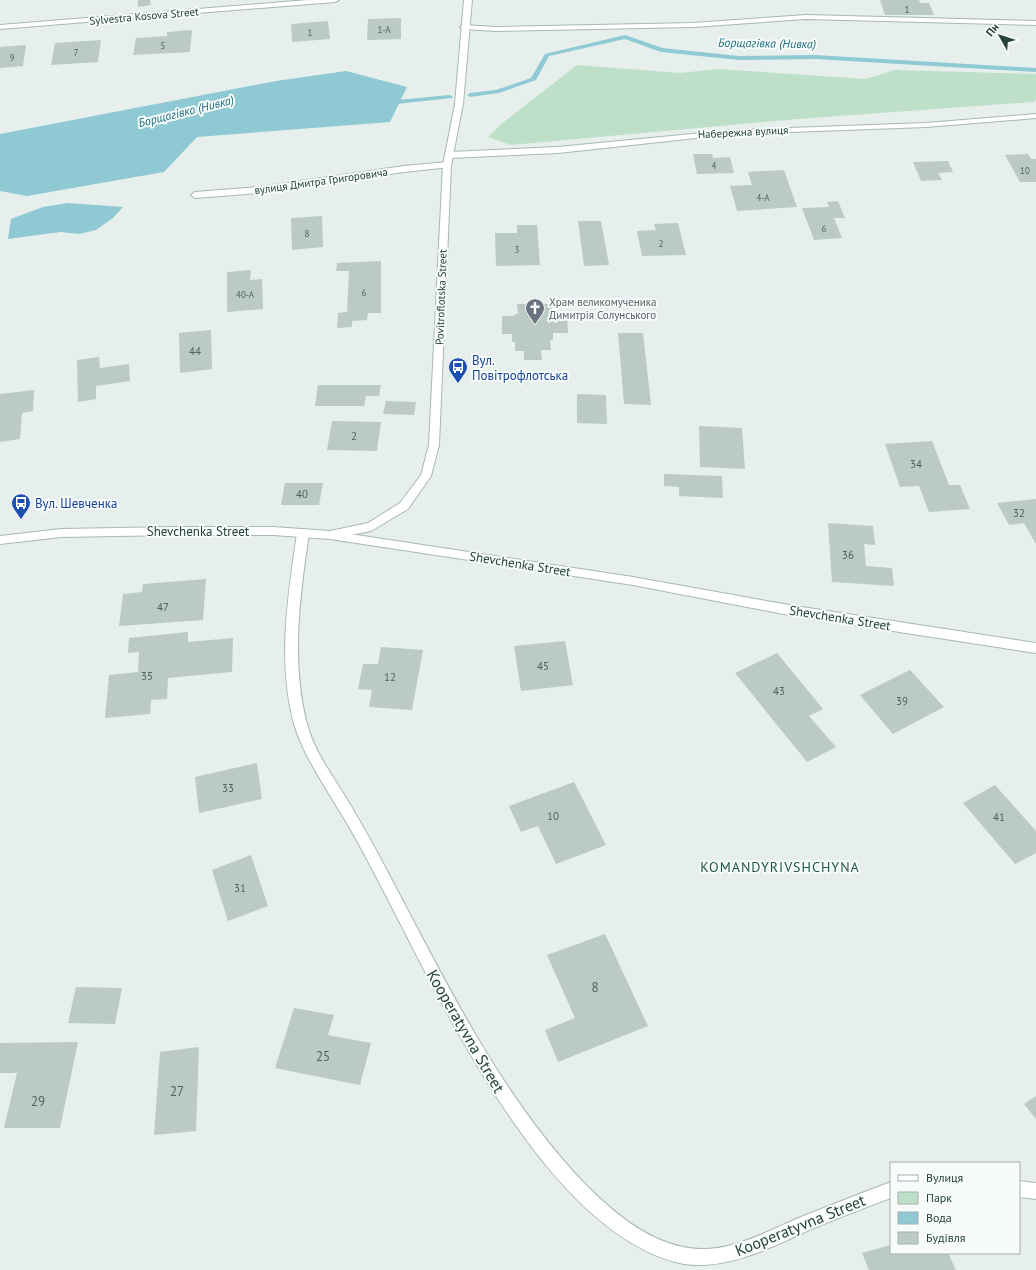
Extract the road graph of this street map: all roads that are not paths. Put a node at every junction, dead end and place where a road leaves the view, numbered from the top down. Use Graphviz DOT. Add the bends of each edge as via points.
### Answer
graph roads {
  1 [pos="335,0"];
  2 [pos="468,0"];
  3 [pos="1036,23"];
  4 [pos="0,27"];
  5 [pos="464,27"];
  6 [pos="1036,116"];
  7 [pos="450,155"];
  8 [pos="447,165"];
  9 [pos="195,195"];
  10 [pos="303,533"];
  11 [pos="330,535"];
  12 [pos="0,540"];
  13 [pos="1036,648"];
  14 [pos="1020,1189"];
  15 [pos="890,1190"];
  16 [pos="1036,1191"];
  1 -- 4 [label="street, Sylvestra Kosova Street"];
  2 -- 5 [label="street, Povitroflotska Street"];
  3 -- 5 [label="street" via="806,17 693,25 495,29"];
  5 -- 7 [label="street, Povitroflotska Street" via="459,97"];
  6 -- 7 [label="street, Набережна вулиця" via="926,125 733,132 558,150"];
  7 -- 8 [label="street, Povitroflotska Street"];
  8 -- 9 [label="street, вулиця Дмитра Григоровича" via="260,190"];
  8 -- 11 [label="street, Povitroflotska Street" via="437,409 434,445 426,476 404,506 371,527"];
  10 -- 11 [label="street, Shevchenka Street"];
  10 -- 12 [label="street, Shevchenka Street" via="76,533"];
  10 -- 15 [label="street, Kooperatyvna Street" via="296,580 292,657 293,682 301,726 317,763 398,903 468,1039 517,1118 568,1180 600,1210 627,1230 658,1247 688,1256 716,1257 742,1252 860,1200"];
  11 -- 13 [label="street, Shevchenka Street" via="633,581 797,611"];
  14 -- 16 [label="street"];
}
